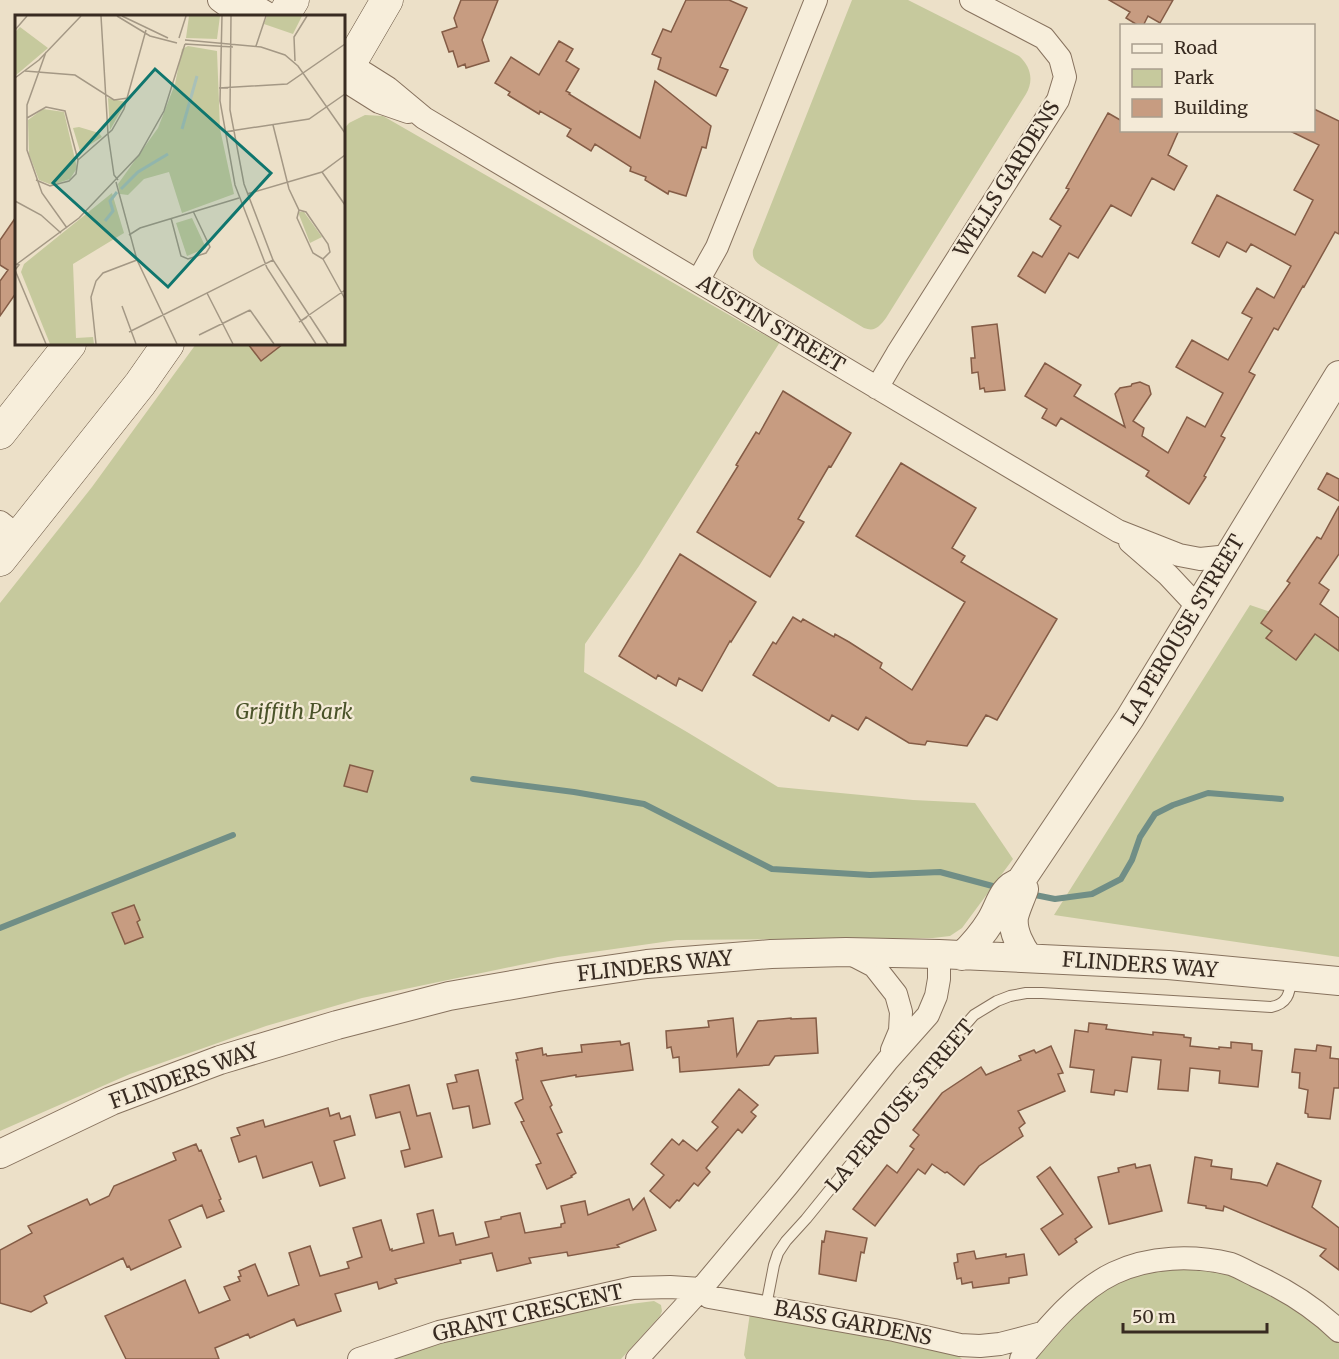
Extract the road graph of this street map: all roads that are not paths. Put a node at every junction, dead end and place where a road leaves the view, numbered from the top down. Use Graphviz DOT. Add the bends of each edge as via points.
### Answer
graph roads {
  1 [pos="219,0"];
  2 [pos="245,0"];
  3 [pos="293,0"];
  4 [pos="387,0"];
  5 [pos="816,0"];
  6 [pos="971,0"];
  7 [pos="240,15"];
  8 [pos="270,15"];
  9 [pos="284,15"];
  10 [pos="345,70"];
  11 [pos="698,281"];
  12 [pos="69,345"];
  13 [pos="167,345"];
  14 [pos="1339,375"];
  15 [pos="878,388"];
  16 [pos="0,434"];
  17 [pos="1118,531"];
  18 [pos="3,544"];
  19 [pos="1229,556"];
  20 [pos="1198,607"];
  21 [pos="1017,888"];
  22 [pos="846,952"];
  23 [pos="951,955"];
  24 [pos="1029,958"];
  25 [pos="1292,976"];
  26 [pos="1339,981"];
  27 [pos="888,1060"];
  28 [pos="0,1154"];
  29 [pos="701,1289"];
  30 [pos="766,1306"];
  31 [pos="1339,1331"];
  32 [pos="1042,1333"];
  33 [pos="966,1352"];
  34 [pos="359,1359"];
  35 [pos="637,1359"];
  36 [pos="1021,1359"];
  1 -- 7 [label="street"];
  2 -- 8 [label="street"];
  3 -- 9 [label="main road"];
  4 -- 10 [label="main road"];
  5 -- 11 [label="street" via="717,247"];
  6 -- 15 [label="street, WELLS GARDENS" via="1044,38 1060,58 1065,77 1058,100"];
  10 -- 11 [label="street, AUSTIN STREET" via="388,88 424,118"];
  11 -- 15 [label="street, AUSTIN STREET"];
  12 -- 16 [label="main road"];
  13 -- 18 [label="main road" via="58,486"];
  14 -- 19 [label="street, LA PEROUSE STREET"];
  15 -- 17 [label="street, AUSTIN STREET"];
  17 -- 19 [label="street, AUSTIN STREET" via="1179,555 1200,559"];
  17 -- 20 [label="street, AUSTIN STREET"];
  19 -- 20 [label="street, LA PEROUSE STREET"];
  20 -- 21 [label="street, LA PEROUSE STREET"];
  21 -- 23 [label="street, LA PEROUSE STREET" via="985,930"];
  21 -- 24 [label="street" via="1014,926"];
  22 -- 23 [label="street, FLINDERS WAY"];
  22 -- 27 [label="street, LA PEROUSE STREET" via="874,966 896,994 901,1012 900,1031"];
  22 -- 28 [label="street, FLINDERS WAY" via="647,964 449,996 220,1060 111,1101"];
  23 -- 24 [label="street, FLINDERS WAY"];
  23 -- 27 [label="street, LA PEROUSE STREET" via="928,1015"];
  24 -- 25 [label="street, FLINDERS WAY"];
  25 -- 26 [label="street, FLINDERS WAY"];
  25 -- 30 [label="lane, LA PEROUSE STREET" via="1285,1001 1271,1007 1026,993 985,1008 960,1031 786,1241 774,1265"];
  27 -- 29 [label="street, LA PEROUSE STREET"];
  29 -- 30 [label="street, BASS GARDENS" via="709,1297"];
  29 -- 34 [label="street, GRANT CRESCENT" via="633,1288 439,1332"];
  29 -- 35 [label="street, LA PEROUSE STREET"];
  30 -- 33 [label="street, BASS GARDENS" via="894,1330"];
  31 -- 32 [label="street, BASS GARDENS" via="1282,1288 1232,1265 1185,1258 1141,1262 1113,1273 1082,1294"];
  32 -- 33 [label="street, BASS GARDENS"];
  32 -- 36 [label="street, BASS GARDENS"];
}
